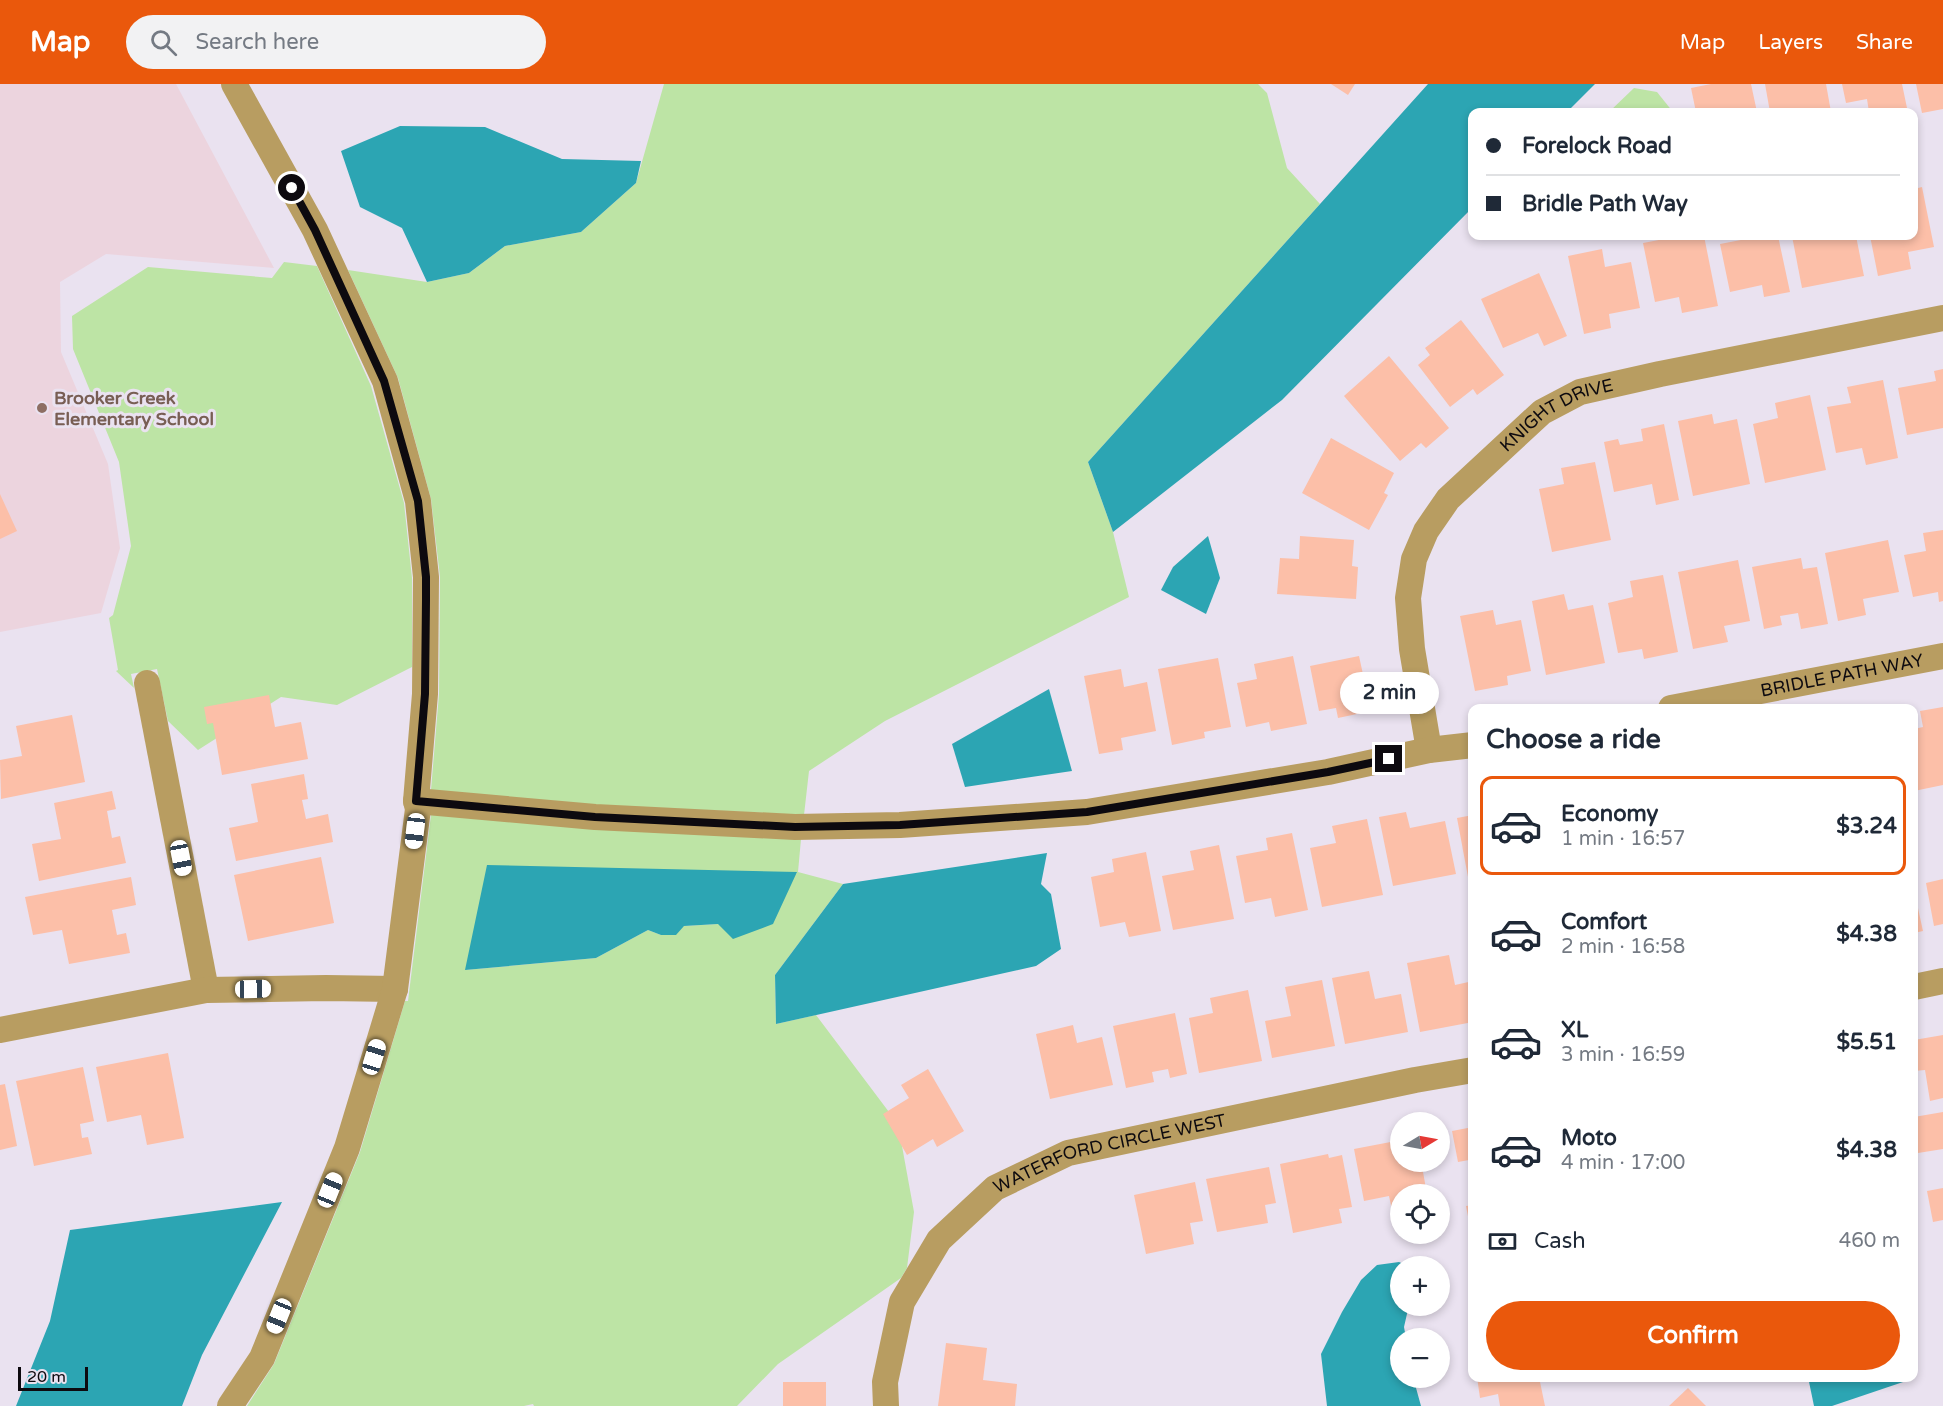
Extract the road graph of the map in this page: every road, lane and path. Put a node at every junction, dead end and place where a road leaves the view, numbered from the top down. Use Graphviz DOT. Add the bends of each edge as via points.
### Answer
graph roads {
  1 [pos="234,84"];
  2 [pos="1943,318"];
  3 [pos="1943,656"];
  4 [pos="147,683"];
  5 [pos="1692,704"];
  6 [pos="1468,746"];
  7 [pos="1430,750"];
  8 [pos="416,801"];
  9 [pos="1943,981"];
  10 [pos="1918,986"];
  11 [pos="395,989"];
  12 [pos="206,990"];
  13 [pos="0,1030"];
  14 [pos="1468,1071"];
  15 [pos="230,1406"];
  16 [pos="886,1406"];
  1 -- 8 [label="street" via="315,230 384,381 418,501 426,600 425,694"];
  2 -- 7 [label="street, KNIGHT DRIVE" via="1592,389 1542,412 1448,499 1426,531 1414,559 1408,598 1412,649"];
  3 -- 5 [label="street, BRIDLE PATH WAY"];
  4 -- 12 [label="street"];
  6 -- 7 [label="street"];
  7 -- 8 [label="street" via="1328,772 1087,812 900,825 795,827 595,817"];
  8 -- 11 [label="street"];
  9 -- 10 [label="street"];
  11 -- 12 [label="street"];
  11 -- 15 [label="street" via="342,1159 262,1359"];
  12 -- 13 [label="street"];
  14 -- 16 [label="street, WATERFORD CIRCLE WEST" via="1068,1153 995,1188 939,1240 902,1302 885,1382"];
}
